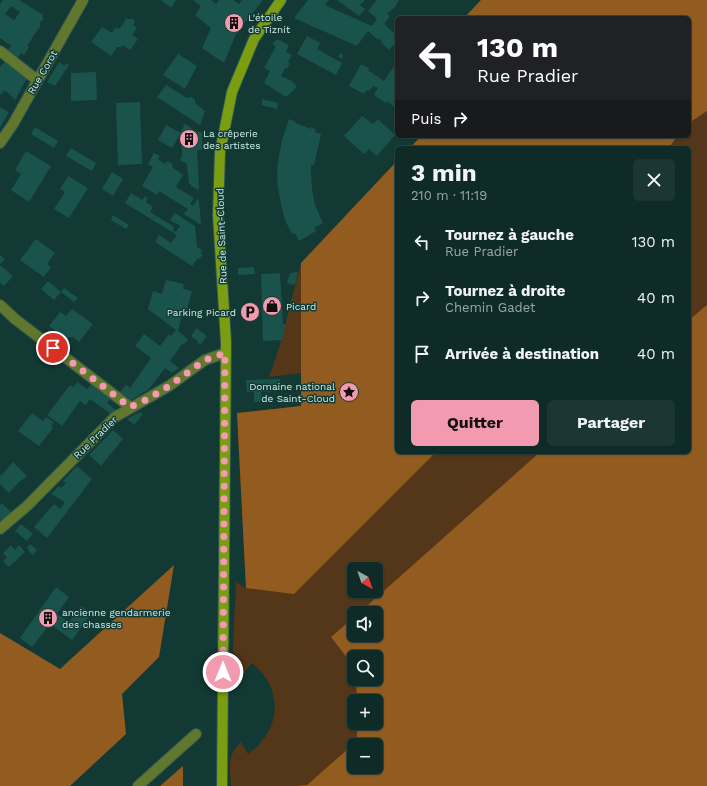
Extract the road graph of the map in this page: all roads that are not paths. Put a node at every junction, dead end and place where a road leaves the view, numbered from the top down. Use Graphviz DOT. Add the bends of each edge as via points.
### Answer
graph roads {
  1 [pos="83,0"];
  2 [pos="281,0"];
  3 [pos="0,51"];
  4 [pos="37,80"];
  5 [pos="0,143"];
  6 [pos="0,305"];
  7 [pos="225,353"];
  8 [pos="130,407"];
  9 [pos="0,529"];
  10 [pos="196,734"];
  11 [pos="138,786"];
  12 [pos="222,786"];
  1 -- 4 [label="street, Rue Corot"];
  2 -- 7 [label="main road, Rue de Saint-Cloud" via="254,39 232,92 220,152 218,215"];
  3 -- 4 [label="street"];
  4 -- 5 [label="street, Rue Corot"];
  6 -- 8 [label="street"];
  7 -- 8 [label="street, Rue Pradier" via="205,360 169,386"];
  7 -- 12 [label="main road, Rue de Saint-Cloud"];
  8 -- 9 [label="street, Rue Pradier" via="115,417 27,506"];
  10 -- 11 [label="street"];
}
